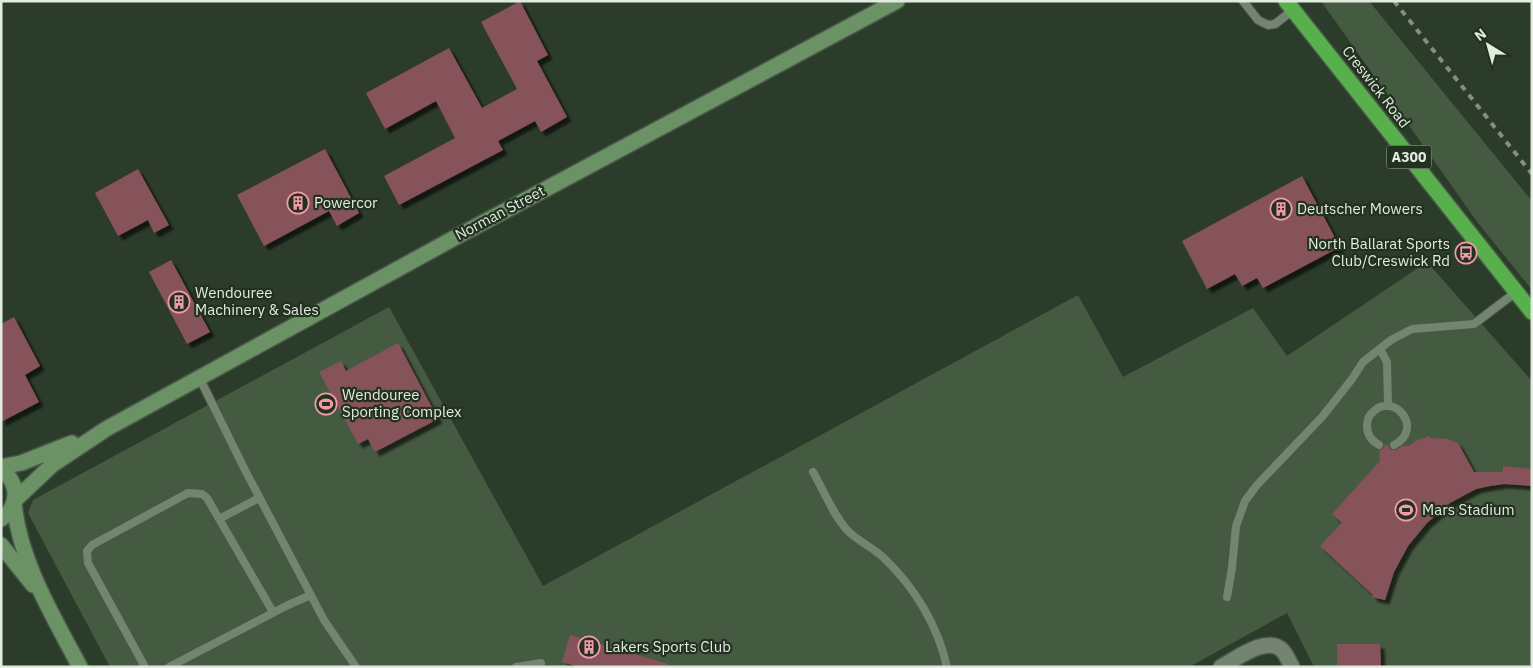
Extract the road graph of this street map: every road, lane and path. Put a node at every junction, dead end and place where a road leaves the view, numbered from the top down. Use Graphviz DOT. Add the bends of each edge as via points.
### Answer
graph roads {
  1 [pos="898,1"];
  2 [pos="1243,1"];
  3 [pos="1290,6"];
  4 [pos="1516,292"];
  5 [pos="1532,312"];
  6 [pos="1380,349"];
  7 [pos="200,378"];
  8 [pos="1388,406"];
  9 [pos="106,429"];
  10 [pos="1379,445"];
  11 [pos="1394,445"];
  12 [pos="1,468"];
  13 [pos="813,472"];
  14 [pos="260,498"];
  15 [pos="15,502"];
  16 [pos="219,518"];
  17 [pos="1,519"];
  18 [pos="1,545"];
  19 [pos="311,595"];
  20 [pos="42,596"];
  21 [pos="1227,597"];
  22 [pos="273,612"];
  23 [pos="541,663"];
  24 [pos="78,666"];
  25 [pos="145,667"];
  26 [pos="169,667"];
  27 [pos="356,667"];
  28 [pos="516,667"];
  29 [pos="947,667"];
  30 [pos="1222,667"];
  31 [pos="1292,667"];
  1 -- 7 [label="main road, Norman Street"];
  2 -- 3 [label="lane" via="1258,20 1268,25 1275,24"];
  3 -- 4 [label="highway, Creswick Road / A300"];
  4 -- 5 [label="highway, Creswick Road / A300"];
  4 -- 6 [label="lane" via="1474,324 1412,328"];
  6 -- 8 [label="lane" via="1387,362"];
  6 -- 21 [label="lane" via="1362,364 1322,417 1245,501 1236,526"];
  7 -- 9 [label="main road, Norman Street"];
  7 -- 14 [label="lane"];
  8 -- 10 [label="lane" via="1374,410 1367,422 1369,435"];
  8 -- 11 [label="lane" via="1402,412 1408,424 1404,437"];
  9 -- 12 [label="main road, Norman Street"];
  9 -- 15 [label="main road, Norman Street" via="52,465"];
  12 -- 15 [label="main road, Norman Street" via="13,481"];
  13 -- 29 [label="lane" via="848,531 884,558 931,618 943,646"];
  14 -- 16 [label="lane"];
  14 -- 19 [label="lane"];
  15 -- 17 [label="main road, Norman Street"];
  15 -- 20 [label="main road" via="22,543"];
  16 -- 22 [label="lane"];
  16 -- 25 [label="lane" via="207,498 202,494 188,493 87,551 88,563"];
  18 -- 20 [label="main road"];
  19 -- 22 [label="lane"];
  19 -- 27 [label="lane"];
  20 -- 24 [label="main road"];
  22 -- 26 [label="lane"];
  23 -- 28 [label="lane"];
  30 -- 31 [label="street" via="1269,644 1282,650"];
}
